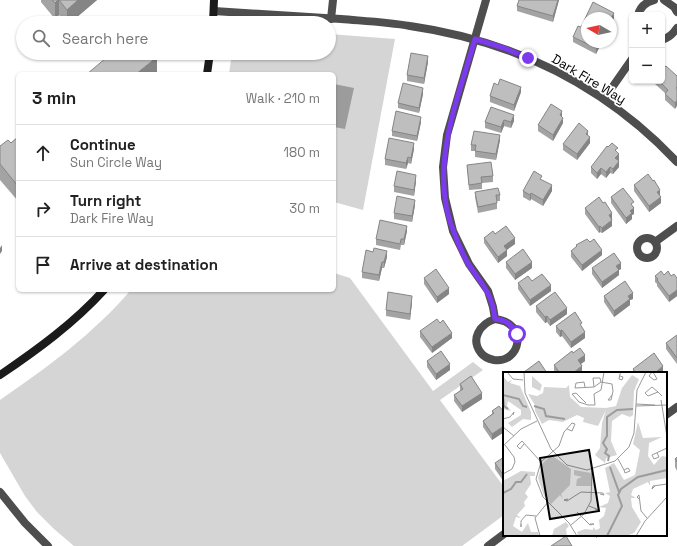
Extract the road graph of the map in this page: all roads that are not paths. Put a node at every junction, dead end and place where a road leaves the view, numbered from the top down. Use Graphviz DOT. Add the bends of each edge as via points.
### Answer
graph roads {
  1 [pos="214,0"];
  2 [pos="333,0"];
  3 [pos="486,0"];
  4 [pos="654,0"];
  5 [pos="664,0"];
  6 [pos="214,11"];
  7 [pos="640,12"];
  8 [pos="677,12"];
  9 [pos="214,16"];
  10 [pos="287,16"];
  11 [pos="331,16"];
  12 [pos="336,19"];
  13 [pos="677,28"];
  14 [pos="475,39"];
  15 [pos="665,39"];
  16 [pos="209,60"];
  17 [pos="629,63"];
  18 [pos="207,72"];
  19 [pos="604,99"];
  20 [pos="677,162"];
  21 [pos="677,226"];
  22 [pos="655,242"];
  23 [pos="102,292"];
  24 [pos="495,319"];
  25 [pos="0,375"];
  26 [pos="677,407"];
  27 [pos="667,414"];
  28 [pos="0,492"];
  29 [pos="498,543"];
  30 [pos="44,545"];
  31 [pos="488,546"];
  1 -- 6 [label="street"];
  2 -- 11 [label="street"];
  3 -- 14 [label="street"];
  4 -- 7 [label="street" via="643,6"];
  5 -- 8 [label="street" via="674,6"];
  6 -- 9 [label="street"];
  6 -- 10 [label="street, Dark Fire Way"];
  12 -- 14 [label="street, Dark Fire Way" via="410,26"];
  13 -- 15 [label="street"];
  14 -- 19 [label="street, Dark Fire Way" via="504,48 554,70"];
  14 -- 24 [label="street" via="447,135 443,167 445,198 453,231 469,264 488,291"];
  16 -- 18 [label="street"];
  17 -- 19 [label="street"];
  19 -- 20 [label="street, Dark Fire Way" via="628,117"];
  21 -- 22 [label="street"];
  23 -- 25 [label="street" via="58,333"];
  24 -- 24 [label="street" via="513,326 518,340 512,354 497,360 489,359 482,354 476,340 481,327"];
  26 -- 27 [label="street"];
  28 -- 30 [label="street"];
  29 -- 31 [label="street"];
}
